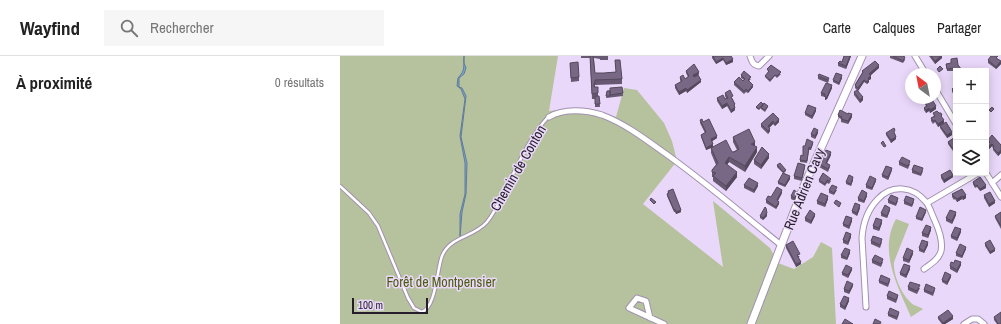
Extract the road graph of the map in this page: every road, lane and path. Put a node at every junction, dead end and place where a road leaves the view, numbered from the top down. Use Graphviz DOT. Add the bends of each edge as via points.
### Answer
graph roads {
  1 [pos="750,56"];
  2 [pos="769,56"];
  3 [pos="862,56"];
  4 [pos="915,56"];
  5 [pos="922,68"];
  6 [pos="941,99"];
  7 [pos="549,117"];
  8 [pos="953,119"];
  9 [pos="1001,175"];
  10 [pos="973,176"];
  11 [pos="988,176"];
  12 [pos="992,183"];
  13 [pos="340,186"];
  14 [pos="1001,197"];
  15 [pos="927,203"];
  16 [pos="781,245"];
  17 [pos="924,269"];
  18 [pos="866,307"];
  19 [pos="650,318"];
  20 [pos="656,322"];
  21 [pos="664,324"];
  22 [pos="751,324"];
  23 [pos="964,324"];
  24 [pos="984,324"];
  1 -- 2 [label="street" via="755,66 760,66"];
  3 -- 16 [label="main road, Rue Adrien Cavy" via="804,186"];
  4 -- 5 [label="street"];
  6 -- 8 [label="street"];
  7 -- 13 [label="lane, Chemin de Conton" via="538,128 486,223 447,247 442,256 432,299 422,312 414,308 408,298 378,226 369,213"];
  7 -- 16 [label="street, Chemin de Conton" via="556,113 587,111 602,115 635,132 677,161"];
  9 -- 12 [label="street"];
  10 -- 15 [label="street"];
  11 -- 12 [label="street"];
  12 -- 14 [label="street"];
  15 -- 17 [label="street" via="937,227 941,252 933,263"];
  15 -- 18 [label="street" via="916,192 894,189 883,194 868,212 862,238"];
  16 -- 22 [label="main road, Rue Adrien Cavy"];
  19 -- 19 [label="street" via="629,308 637,298 646,301"];
  19 -- 20 [label="street"];
  20 -- 21 [label="street"];
  23 -- 24 [label="street" via="972,319 978,319"];
}
